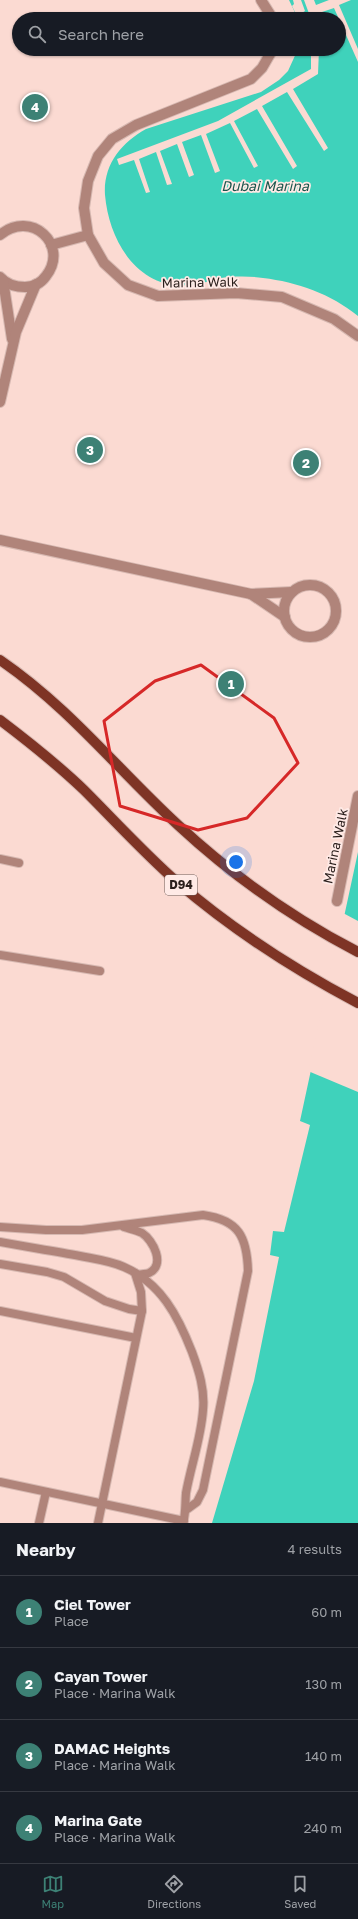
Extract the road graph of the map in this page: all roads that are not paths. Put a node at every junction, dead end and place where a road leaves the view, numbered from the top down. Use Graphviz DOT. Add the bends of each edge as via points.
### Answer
graph roads {
  1 [pos="261,0"];
  2 [pos="269,12"];
  3 [pos="269,56"];
  4 [pos="4,227"];
  5 [pos="0,235"];
  6 [pos="88,235"];
  7 [pos="51,245"];
  8 [pos="1,279"];
  9 [pos="36,284"];
  10 [pos="358,336"];
  11 [pos="12,345"];
  12 [pos="0,402"];
  13 [pos="0,540"];
  14 [pos="292,592"];
  15 [pos="251,594"];
  16 [pos="285,617"];
  17 [pos="0,660"];
  18 [pos="0,720"];
  19 [pos="358,796"];
  20 [pos="0,859"];
  21 [pos="20,863"];
  22 [pos="337,901"];
  23 [pos="358,952"];
  24 [pos="0,955"];
  25 [pos="100,971"];
  26 [pos="358,1003"];
  27 [pos="0,1226"];
  28 [pos="119,1226"];
  29 [pos="0,1242"];
  30 [pos="0,1264"];
  31 [pos="137,1274"];
  32 [pos="0,1311"];
  33 [pos="142,1311"];
  34 [pos="136,1338"];
  35 [pos="0,1482"];
  36 [pos="46,1492"];
  37 [pos="102,1504"];
  38 [pos="186,1510"];
  39 [pos="183,1522"];
  40 [pos="39,1523"];
  41 [pos="98,1523"];
  1 -- 2 [label="street"];
  3 -- 6 [label="street, Marina Walk" via="251,79 136,125 112,138 98,156 88,181 84,208"];
  4 -- 5 [label="street"];
  4 -- 7 [label="street" via="18,225 38,229"];
  6 -- 7 [label="street"];
  6 -- 10 [label="street, Marina Walk" via="104,264 128,285 158,296 236,293 282,297 334,319"];
  7 -- 9 [label="street" via="54,254 50,272"];
  8 -- 9 [label="street" via="19,287"];
  8 -- 11 [label="street"];
  9 -- 11 [label="street" via="20,319"];
  11 -- 12 [label="street"];
  13 -- 15 [label="street"];
  14 -- 15 [label="street"];
  14 -- 16 [label="street" via="286,604"];
  14 -- 16 [label="street" via="307,584 324,588 336,602 335,620 325,633 309,637 294,631"];
  15 -- 16 [label="street"];
  17 -- 23 [label="main road" via="77,722 177,824 212,855 287,912"];
  18 -- 26 [label="main road, D94" via="84,790 143,851 214,911 288,964"];
  19 -- 22 [label="street, Marina Walk"];
  20 -- 21 [label="lane"];
  24 -- 25 [label="lane"];
  27 -- 28 [label="lane" via="82,1230"];
  28 -- 31 [label="lane" via="142,1233 153,1245 156,1253 154,1268 149,1273"];
  28 -- 38 [label="lane" via="189,1216 221,1218 234,1226 243,1239 247,1254 245,1288 203,1490 197,1502"];
  29 -- 31 [label="lane" via="94,1259 118,1265"];
  30 -- 33 [label="lane" via="64,1277 106,1301"];
  31 -- 33 [label="lane"];
  31 -- 38 [label="lane" via="171,1306 180,1321 200,1371 203,1409 186,1494"];
  32 -- 34 [label="lane"];
  33 -- 34 [label="lane"];
  34 -- 37 [label="lane"];
  35 -- 36 [label="lane"];
  36 -- 37 [label="lane"];
  36 -- 40 [label="lane"];
  37 -- 39 [label="lane"];
  37 -- 41 [label="lane"];
  38 -- 39 [label="lane"];
}
